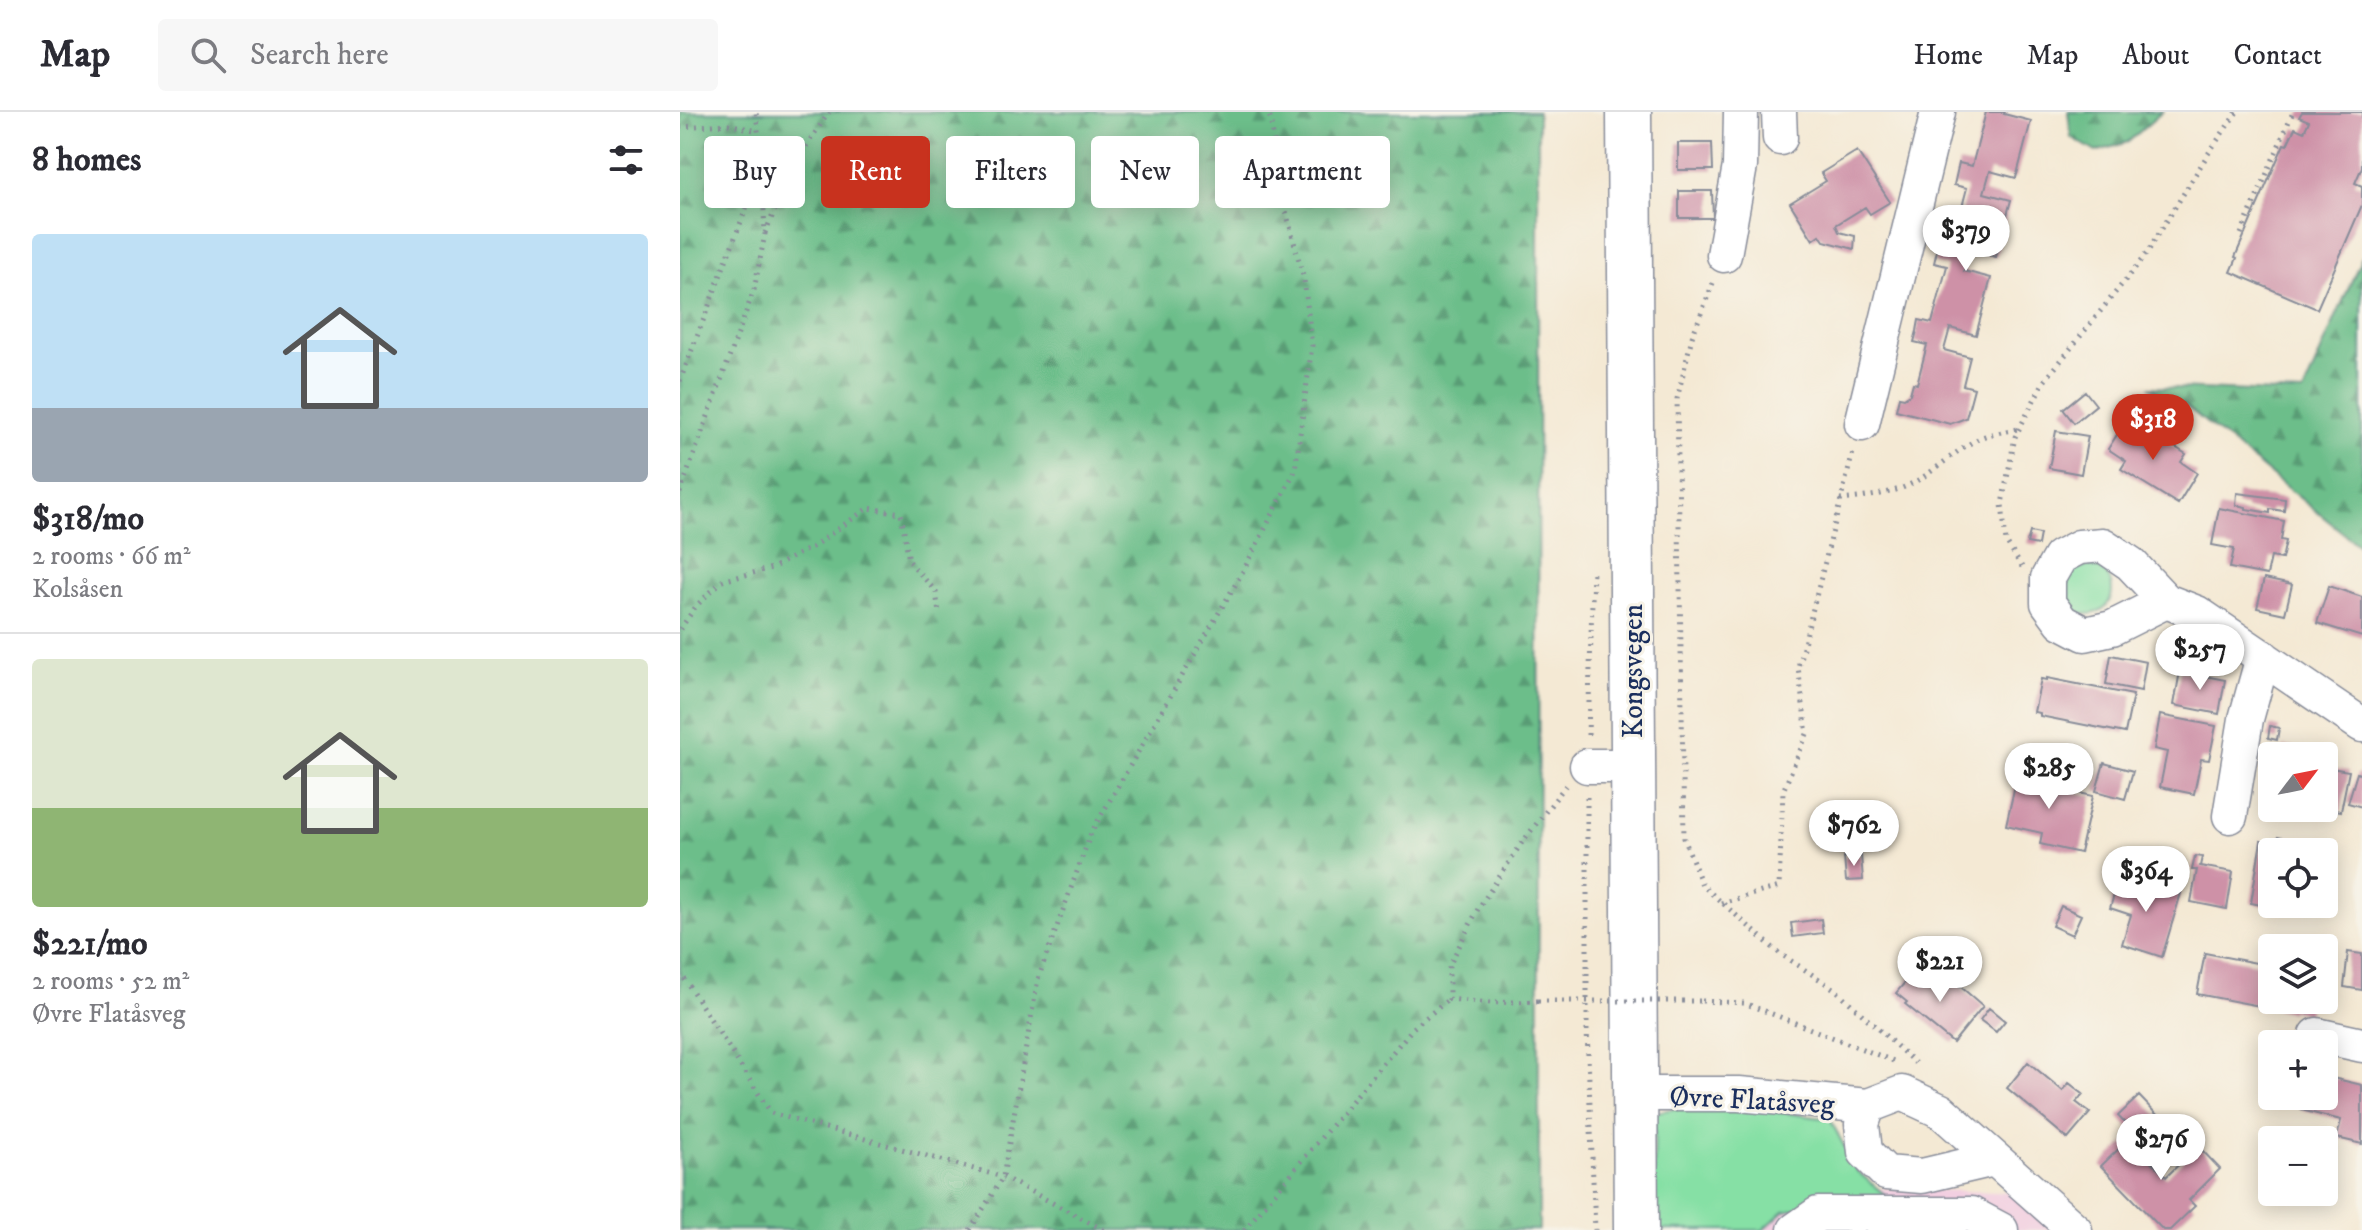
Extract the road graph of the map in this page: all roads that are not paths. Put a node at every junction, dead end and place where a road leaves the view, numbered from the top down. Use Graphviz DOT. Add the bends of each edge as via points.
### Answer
graph roads {
  1 [pos="1629,112"];
  2 [pos="1741,112"];
  3 [pos="1938,112"];
  4 [pos="1724,255"];
  5 [pos="1862,424"];
  6 [pos="2166,601"];
  7 [pos="2263,657"];
  8 [pos="2362,725"];
  9 [pos="1587,766"];
  10 [pos="1632,766"];
  11 [pos="2230,816"];
  12 [pos="2338,1040"];
  13 [pos="2362,1045"];
  14 [pos="1636,1094"];
  15 [pos="1868,1106"];
  16 [pos="1994,1159"];
  17 [pos="1636,1230"];
  18 [pos="1795,1230"];
  19 [pos="2001,1230"];
  20 [pos="2075,1230"];
  1 -- 10 [label="main road, Kongsvegen"];
  2 -- 4 [label="street" via="1740,166"];
  3 -- 5 [label="street"];
  6 -- 6 [label="street" via="2131,564 2103,545 2079,547 2060,557 2048,578 2048,603 2062,622 2085,634 2112,628"];
  6 -- 7 [label="street" via="2197,613"];
  7 -- 8 [label="street"];
  7 -- 11 [label="street" via="2246,719"];
  9 -- 10 [label="street"];
  10 -- 14 [label="main road, Kongsvegen"];
  12 -- 13 [label="street"];
  14 -- 15 [label="street, Øvre Flatåsveg" via="1739,1094"];
  14 -- 17 [label="main road, Kongsvegen"];
  15 -- 16 [label="street, Øvre Flatåsveg" via="1902,1093 1941,1111"];
  15 -- 16 [label="street, Øvre Flatåsveg" via="1862,1124 1865,1152 1886,1173 1922,1176"];
  16 -- 20 [label="street, Øvre Flatåsveg"];
  18 -- 19 [label="street" via="1818,1214 1971,1214"];
}
